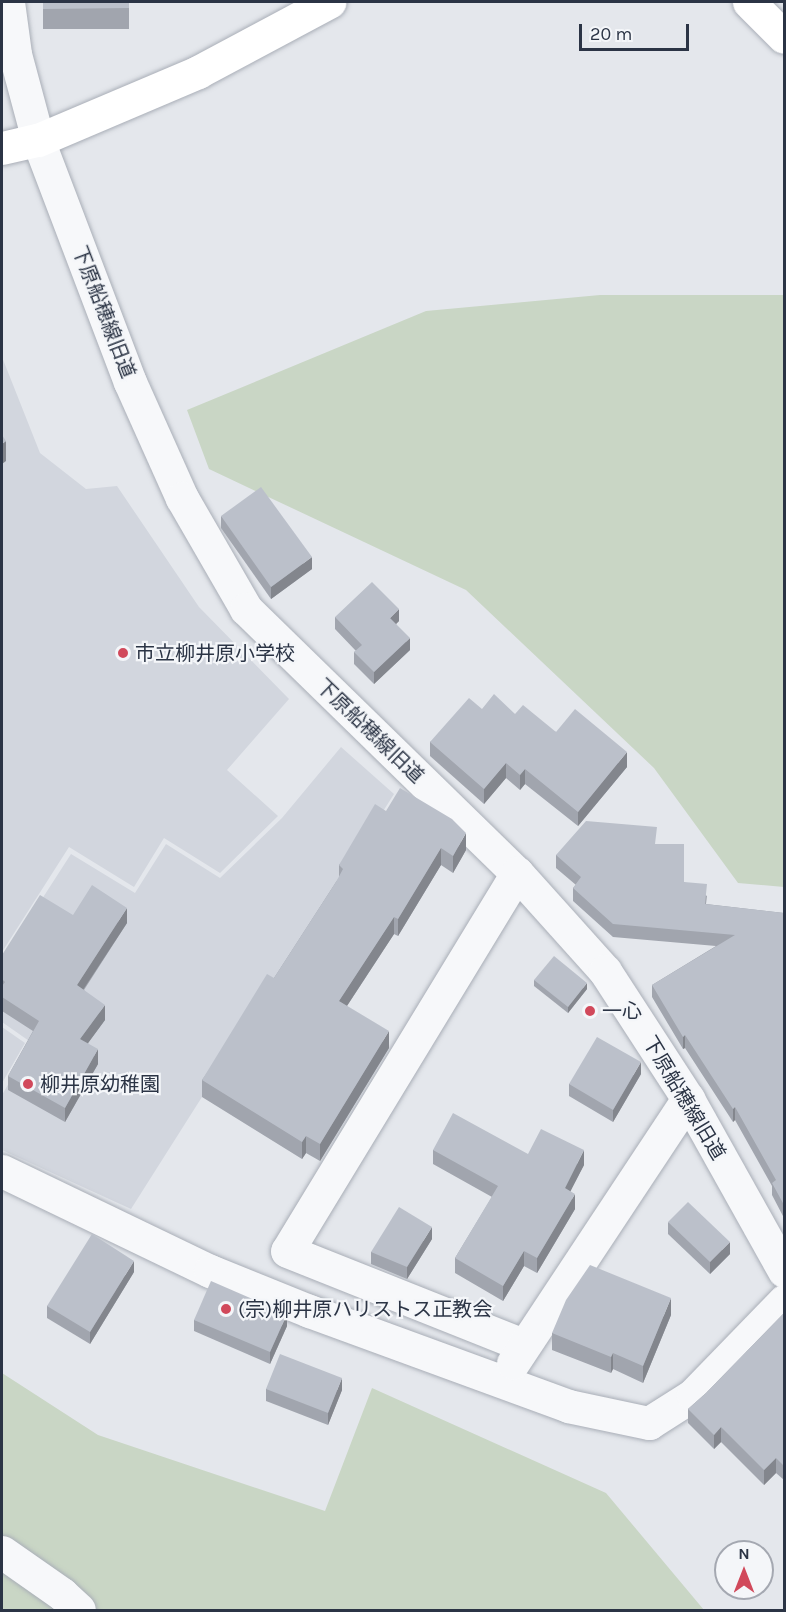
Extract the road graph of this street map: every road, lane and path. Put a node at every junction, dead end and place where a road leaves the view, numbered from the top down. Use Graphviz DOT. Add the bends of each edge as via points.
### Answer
graph roads {
  1 [pos="8,2"];
  2 [pos="329,2"];
  3 [pos="749,2"];
  4 [pos="784,37"];
  5 [pos="38,140"];
  6 [pos="2,148"];
  7 [pos="517,873"];
  8 [pos="688,1099"];
  9 [pos="2,1171"];
  10 [pos="784,1271"];
  11 [pos="784,1301"];
  12 [pos="523,1345"];
  13 [pos="502,1383"];
  14 [pos="2,1552"];
  15 [pos="79,1611"];
  1 -- 5 [label="street, 下原船穂線旧道" via="15,54"];
  2 -- 5 [label="main road" via="198,72"];
  3 -- 4 [label="main road"];
  5 -- 6 [label="main road"];
  5 -- 7 [label="street, 下原船穂線旧道" via="130,382 182,498 246,609"];
  7 -- 8 [label="street, 下原船穂線旧道" via="605,971"];
  7 -- 12 [label="street" via="287,1251"];
  8 -- 10 [label="street, 下原船穂線旧道"];
  8 -- 12 [label="street"];
  9 -- 13 [label="street" via="210,1271"];
  11 -- 13 [label="street" via="693,1395 649,1423 568,1406"];
  12 -- 13 [label="street"];
  14 -- 15 [label="street" via="62,1594"];
}
